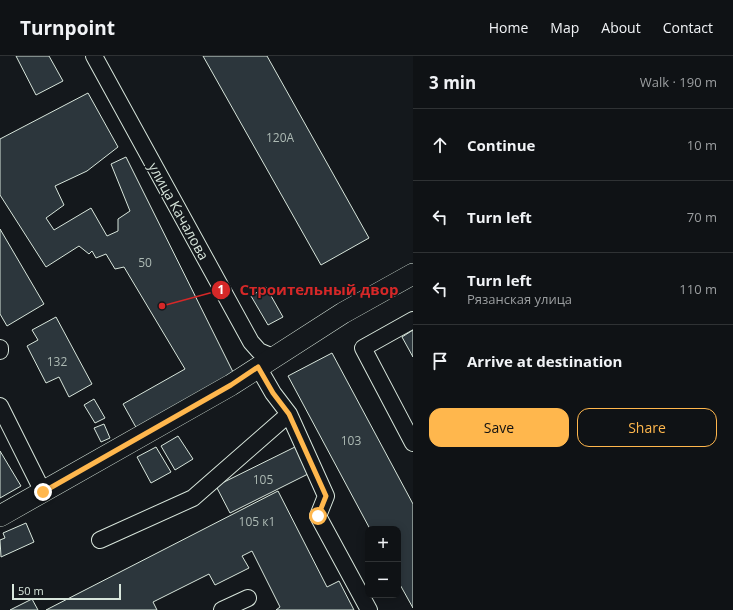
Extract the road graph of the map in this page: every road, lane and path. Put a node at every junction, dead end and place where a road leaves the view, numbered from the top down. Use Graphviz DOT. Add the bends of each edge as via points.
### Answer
graph roads {
  1 [pos="94,56"];
  2 [pos="413,274"];
  3 [pos="413,320"];
  4 [pos="266,362"];
  5 [pos="0,406"];
  6 [pos="289,414"];
  7 [pos="413,443"];
  8 [pos="43,492"];
  9 [pos="0,516"];
  10 [pos="100,540"];
  11 [pos="248,598"];
  12 [pos="222,610"];
  13 [pos="369,610"];
  1 -- 4 [label="street, улица Качалова" via="251,342"];
  2 -- 4 [label="main road" via="342,313"];
  3 -- 7 [label="street" via="363,348"];
  4 -- 6 [label="street" via="273,393"];
  4 -- 8 [label="main road" via="231,385"];
  5 -- 8 [label="street"];
  6 -- 10 [label="street" via="193,498"];
  6 -- 13 [label="street" via="326,496 318,516"];
  8 -- 9 [label="main road"];
  11 -- 12 [label="street"];
}
